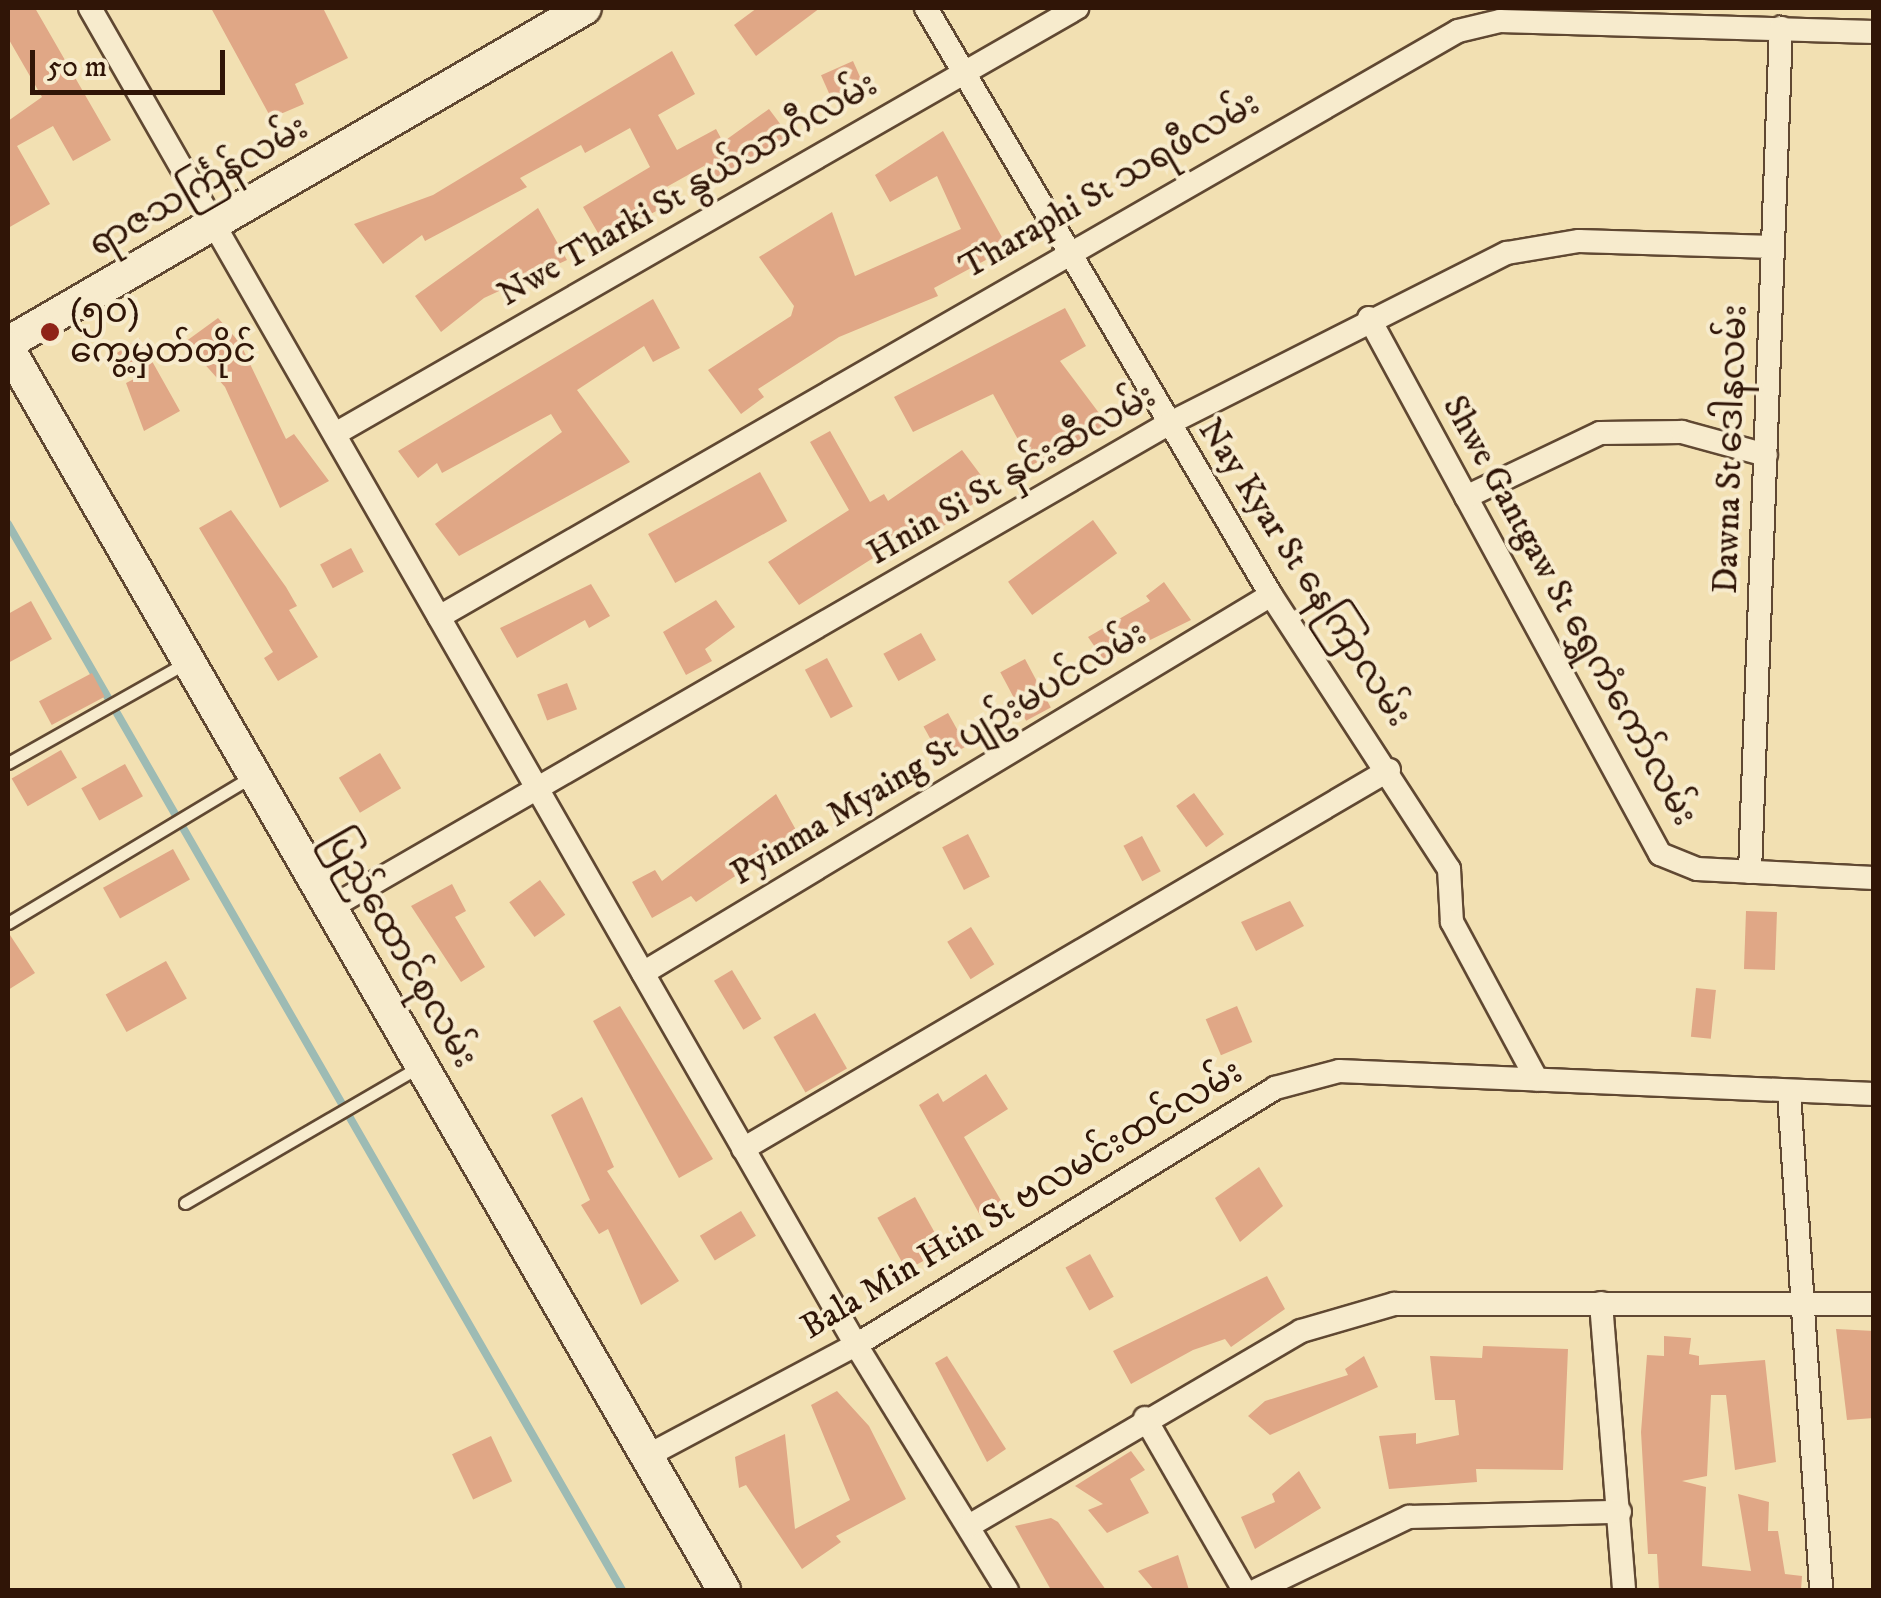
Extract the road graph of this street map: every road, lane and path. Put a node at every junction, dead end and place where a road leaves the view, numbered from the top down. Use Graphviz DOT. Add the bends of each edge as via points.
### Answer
graph roads {
  1 [pos="584,8"];
  2 [pos="926,8"];
  3 [pos="1077,8"];
  4 [pos="98,10"];
  5 [pos="1781,28"];
  6 [pos="1874,32"];
  7 [pos="962,74"];
  8 [pos="216,225"];
  9 [pos="1773,247"];
  10 [pos="1068,252"];
  11 [pos="1369,318"];
  12 [pos="8,345"];
  13 [pos="1168,424"];
  14 [pos="335,434"];
  15 [pos="1766,455"];
  16 [pos="1466,497"];
  17 [pos="1271,594"];
  18 [pos="439,617"];
  19 [pos="188,662"];
  20 [pos="8,763"];
  21 [pos="1389,770"];
  22 [pos="254,775"];
  23 [pos="540,792"];
  24 [pos="1750,872"];
  25 [pos="1874,878"];
  26 [pos="330,908"];
  27 [pos="8,922"];
  28 [pos="643,973"];
  29 [pos="420,1066"];
  30 [pos="1536,1080"];
  31 [pos="1788,1092"];
  32 [pos="1874,1094"];
  33 [pos="744,1149"];
  34 [pos="185,1203"];
  35 [pos="1601,1303"];
  36 [pos="1806,1303"];
  37 [pos="1874,1304"];
  38 [pos="856,1345"];
  39 [pos="1144,1418"];
  40 [pos="645,1457"];
  41 [pos="1620,1512"];
  42 [pos="968,1526"];
  43 [pos="724,1590"];
  44 [pos="1007,1590"];
  45 [pos="1244,1590"];
  46 [pos="1257,1590"];
  47 [pos="1624,1590"];
  48 [pos="1821,1590"];
  1 -- 8 [label="main road, ရာဇသင်္ကြန်လမ်း"];
  2 -- 7 [label="street, Nay Kyar St နေကြာလမ်း"];
  3 -- 7 [label="street, Nwe Tharki St နွယ်သာဂီလမ်း"];
  4 -- 8 [label="street"];
  5 -- 6 [label="street, Tharaphi St သရဖီလမ်း"];
  5 -- 9 [label="street, Dawna St ဒေါနလမ်း"];
  5 -- 10 [label="street, Tharaphi St သရဖီလမ်း" via="1500,21 1458,31"];
  7 -- 10 [label="street, Nay Kyar St နေကြာလမ်း"];
  7 -- 14 [label="street, Nwe Tharki St နွယ်သာဂီလမ်း"];
  8 -- 12 [label="main road, ရာဇသင်္ကြန်လမ်း"];
  8 -- 14 [label="street"];
  9 -- 11 [label="street, Hnin Si St နှင်းဆီလမ်း" via="1579,241 1525,250"];
  9 -- 15 [label="street, Dawna St ဒေါနလမ်း"];
  10 -- 13 [label="street, Nay Kyar St နေကြာလမ်း"];
  10 -- 18 [label="street, Tharaphi St သရဖီလမ်း"];
  11 -- 13 [label="street, Hnin Si St နှင်းဆီလမ်း"];
  11 -- 16 [label="street, Shwe Gantgaw St ရွှေကံကော်လမ်း"];
  12 -- 19 [label="main road, ပြည်ထောင်စုလမ်း"];
  13 -- 17 [label="street, Nay Kyar St နေကြာလမ်း"];
  13 -- 23 [label="street, Hnin Si St နှင်းဆီလမ်း"];
  14 -- 18 [label="street"];
  15 -- 16 [label="street" via="1682,432 1600,433"];
  15 -- 24 [label="street, Dawna St ဒေါနလမ်း"];
  16 -- 24 [label="street, Shwe Gantgaw St ရွှေကံကော်လမ်း" via="1660,854 1696,869"];
  17 -- 21 [label="street, Nay Kyar St နေကြာလမ်း"];
  17 -- 28 [label="street, Pyinma Myaing St ပျဥ်းမပင်လမ်း"];
  18 -- 23 [label="street"];
  19 -- 20 [label="lane"];
  19 -- 22 [label="main road, ပြည်ထောင်စုလမ်း"];
  21 -- 30 [label="street, Nay Kyar St နေကြာလမ်း" via="1448,869 1452,922"];
  21 -- 33 [label="street"];
  22 -- 26 [label="main road, ပြည်ထောင်စုလမ်း"];
  22 -- 27 [label="lane"];
  23 -- 26 [label="street, Hnin Si St နှင်းဆီလမ်း"];
  23 -- 28 [label="street"];
  24 -- 25 [label="street, Shwe Gantgaw St ရွှေကံကော်လမ်း"];
  26 -- 29 [label="main road, ပြည်ထောင်စုလမ်း"];
  28 -- 33 [label="street"];
  29 -- 34 [label="lane"];
  29 -- 40 [label="main road, ပြည်ထောင်စုလမ်း"];
  30 -- 31 [label="street, Bala Min Htin St ဗလမင်းထင်လမ်း"];
  30 -- 38 [label="street, Bala Min Htin St ဗလမင်းထင်လမ်း" via="1339,1071 1275,1088"];
  31 -- 32 [label="street, Bala Min Htin St ဗလမင်းထင်လမ်း"];
  31 -- 36 [label="street"];
  33 -- 38 [label="street"];
  35 -- 36 [label="street"];
  35 -- 39 [label="street" via="1394,1304 1302,1331"];
  35 -- 41 [label="street"];
  36 -- 37 [label="street"];
  36 -- 48 [label="street"];
  38 -- 40 [label="street, Bala Min Htin St ဗလမင်းထင်လမ်း"];
  38 -- 42 [label="street"];
  39 -- 42 [label="street"];
  39 -- 45 [label="street"];
  40 -- 43 [label="main road, ပြည်ထောင်စုလမ်း"];
  41 -- 46 [label="street" via="1409,1517"];
  41 -- 47 [label="street"];
  42 -- 44 [label="street"];
}
